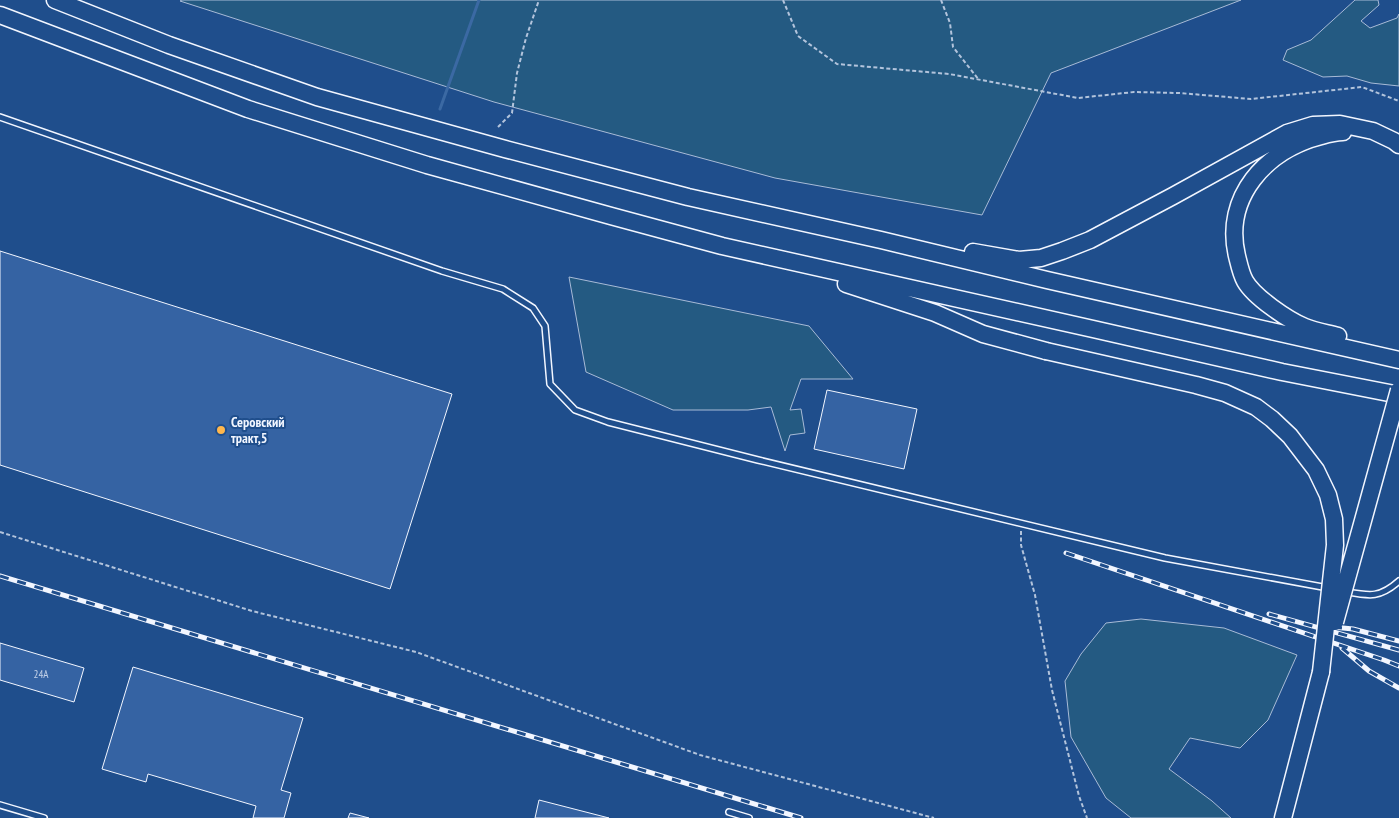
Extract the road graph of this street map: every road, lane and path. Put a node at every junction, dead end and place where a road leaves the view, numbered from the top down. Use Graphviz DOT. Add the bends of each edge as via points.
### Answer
graph roads {
  1 [pos="55,0"];
  2 [pos="538,0"];
  3 [pos="783,0"];
  4 [pos="941,0"];
  5 [pos="0,15"];
  6 [pos="979,80"];
  7 [pos="1399,101"];
  8 [pos="0,117"];
  9 [pos="498,127"];
  10 [pos="1372,131"];
  11 [pos="1399,145"];
  12 [pos="881,240"];
  13 [pos="722,246"];
  14 [pos="1399,354"];
  15 [pos="1399,360"];
  16 [pos="1399,390"];
  17 [pos="1399,395"];
  18 [pos="1022,522"];
  19 [pos="0,532"];
  20 [pos="1399,580"];
  21 [pos="1321,672"];
  22 [pos="0,805"];
  23 [pos="729,812"];
  24 [pos="44,818"];
  25 [pos="749,818"];
  26 [pos="934,818"];
  27 [pos="1087,818"];
  28 [pos="1283,818"];
  1 -- 12 [label="main road" via="168,45 317,97 688,197"];
  2 -- 9 [label="path" via="517,72 512,113"];
  3 -- 6 [label="path" via="798,36 837,64"];
  4 -- 6 [label="path" via="950,23 952,47"];
  5 -- 13 [label="main road" via="248,109 427,164"];
  6 -- 7 [label="path" via="1078,98 1134,92 1179,92 1251,99 1362,87"];
  8 -- 18 [label="lane" via="442,271 503,288 533,308 546,326 550,384 575,410 608,422 758,460"];
  10 -- 11 [label="main road"];
  10 -- 12 [label="main road" via="1340,124 1313,125 1287,133 1090,240 1041,258 1019,260"];
  10 -- 14 [label="main road" via="1338,132 1309,139 1281,152 1255,176 1243,194 1234,234 1236,251 1245,281 1254,293 1278,311 1305,326"];
  12 -- 15 [label="main road"];
  13 -- 17 [label="main road" via="1282,372"];
  13 -- 21 [label="main road, bridge" via="935,313 983,334 1196,384 1256,407 1290,436 1316,470 1328,495 1334,519 1335,545"];
  16 -- 21 [label="main road, bridge"];
  18 -- 20 [label="lane" via="1165,558 1370,596 1387,590"];
  18 -- 27 [label="path" via="1021,545 1035,595 1052,690"];
  19 -- 26 [label="path" via="252,611 416,652 700,755"];
  21 -- 28 [label="main road"];
  22 -- 24 [label="lane"];
  23 -- 25 [label="lane"];
}
